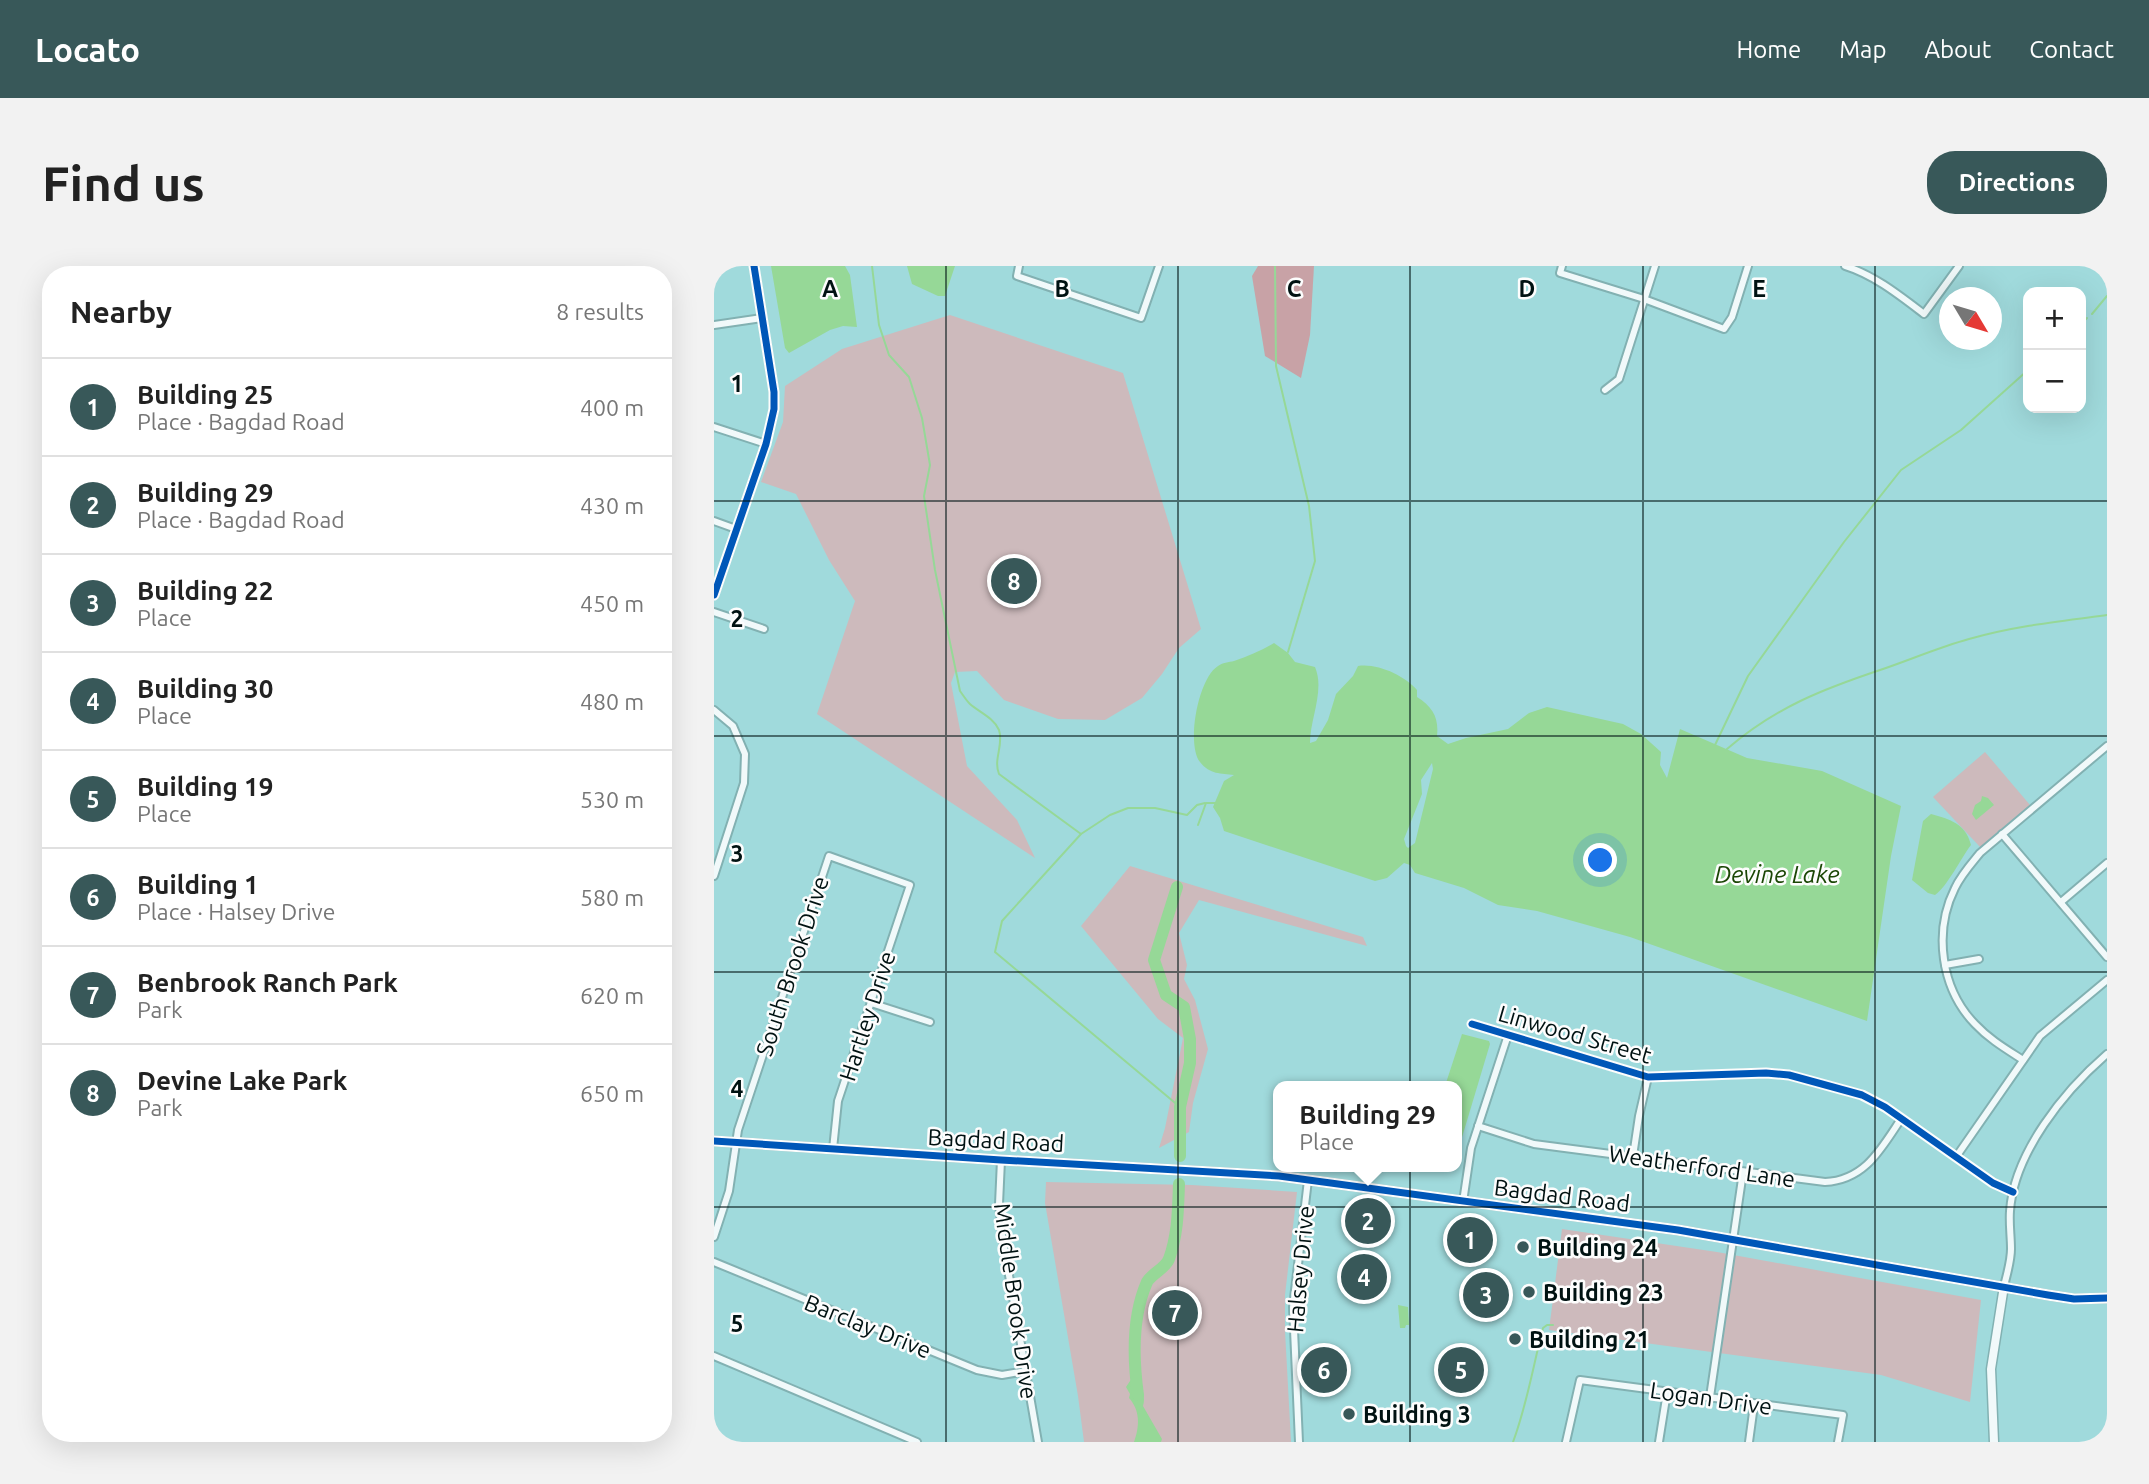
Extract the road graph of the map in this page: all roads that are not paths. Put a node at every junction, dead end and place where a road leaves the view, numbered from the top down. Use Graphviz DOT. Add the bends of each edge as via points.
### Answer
graph roads {
  1 [pos="754,266"];
  2 [pos="1019,266"];
  3 [pos="1159,266"];
  4 [pos="1655,266"];
  5 [pos="1748,266"];
  6 [pos="1845,266"];
  7 [pos="1959,266"];
  8 [pos="1561,270"];
  9 [pos="1644,299"];
  10 [pos="762,318"];
  11 [pos="714,325"];
  12 [pos="1605,390"];
  13 [pos="714,427"];
  14 [pos="766,444"];
  15 [pos="714,521"];
  16 [pos="736,528"];
  17 [pos="714,595"];
  18 [pos="714,612"];
  19 [pos="764,629"];
  20 [pos="714,710"];
  21 [pos="2107,746"];
  22 [pos="2002,834"];
  23 [pos="829,856"];
  24 [pos="2107,863"];
  25 [pos="714,876"];
  26 [pos="2061,902"];
  27 [pos="2107,957"];
  28 [pos="1979,959"];
  29 [pos="1945,965"];
  30 [pos="2107,980"];
  31 [pos="871,1003"];
  32 [pos="930,1022"];
  33 [pos="1472,1024"];
  34 [pos="1508,1035"];
  35 [pos="2107,1055"];
  36 [pos="2023,1060"];
  37 [pos="1648,1077"];
  38 [pos="1902,1119"];
  39 [pos="1478,1126"];
  40 [pos="714,1141"];
  41 [pos="735,1142"];
  42 [pos="833,1149"];
  43 [pos="1633,1156"];
  44 [pos="1956,1157"];
  45 [pos="1001,1160"];
  46 [pos="1743,1171"];
  47 [pos="1308,1180"];
  48 [pos="2013,1192"];
  49 [pos="1463,1202"];
  50 [pos="714,1237"];
  51 [pos="1732,1239"];
  52 [pos="714,1262"];
  53 [pos="2004,1286"];
  54 [pos="2107,1298"];
  55 [pos="714,1356"];
  56 [pos="1026,1371"];
  57 [pos="1667,1392"];
  58 [pos="1710,1397"];
  59 [pos="1755,1405"];
  60 [pos="917,1442"];
  61 [pos="1038,1442"];
  62 [pos="1300,1442"];
  63 [pos="1566,1442"];
  64 [pos="1659,1442"];
  65 [pos="1749,1442"];
  66 [pos="1838,1442"];
  67 [pos="1994,1442"];
  1 -- 10 [label="street"];
  2 -- 3 [label="street" via="1017,276 1141,318"];
  4 -- 9 [label="street"];
  5 -- 9 [label="street" via="1724,329"];
  6 -- 7 [label="street" via="1881,282 1924,314"];
  8 -- 9 [label="street"];
  9 -- 12 [label="street" via="1619,379"];
  10 -- 11 [label="street"];
  10 -- 14 [label="street" via="774,392"];
  13 -- 14 [label="street"];
  14 -- 16 [label="street"];
  15 -- 16 [label="street"];
  16 -- 17 [label="street"];
  18 -- 19 [label="street"];
  20 -- 25 [label="street" via="733,726 745,754 744,783"];
  21 -- 22 [label="street"];
  22 -- 26 [label="street"];
  22 -- 29 [label="street" via="1980,853 1955,888 1943,925"];
  23 -- 31 [label="street, Hartley Drive" via="910,885"];
  23 -- 41 [label="street, South Brook Drive"];
  24 -- 26 [label="street"];
  26 -- 27 [label="street"];
  28 -- 29 [label="street"];
  29 -- 36 [label="street" via="1958,1000 1975,1025"];
  30 -- 36 [label="street" via="2047,1029"];
  31 -- 32 [label="street"];
  31 -- 42 [label="street, Hartley Drive" via="838,1101"];
  33 -- 34 [label="street, Linwood Street"];
  34 -- 37 [label="street, Linwood Street"];
  34 -- 39 [label="street"];
  35 -- 48 [label="street" via="2048,1119"];
  36 -- 44 [label="street"];
  37 -- 38 [label="street, Linwood Street" via="1789,1075 1870,1097"];
  37 -- 43 [label="street"];
  38 -- 44 [label="street, Linwood Street"];
  38 -- 46 [label="street, Weatherford Lane" via="1873,1161 1842,1180 1809,1181"];
  39 -- 43 [label="street, Weatherford Lane" via="1534,1144"];
  39 -- 49 [label="street"];
  40 -- 41 [label="street, Bagdad Road"];
  41 -- 42 [label="street, Bagdad Road"];
  41 -- 50 [label="street, South Brook Drive" via="729,1191"];
  42 -- 45 [label="street, Bagdad Road"];
  43 -- 46 [label="street, Weatherford Lane"];
  44 -- 48 [label="street, Linwood Street"];
  45 -- 47 [label="street, Bagdad Road"];
  45 -- 56 [label="street, Middle Brook Drive" via="1002,1235"];
  46 -- 51 [label="street"];
  47 -- 49 [label="street, Bagdad Road"];
  47 -- 62 [label="street, Halsey Drive" via="1293,1307"];
  48 -- 53 [label="street" via="2011,1251"];
  49 -- 51 [label="street, Bagdad Road"];
  51 -- 53 [label="street, Bagdad Road"];
  51 -- 58 [label="street"];
  52 -- 56 [label="street, Barclay Drive" via="977,1370 1002,1375"];
  53 -- 54 [label="street, Bagdad Road" via="2074,1299"];
  53 -- 67 [label="street" via="1991,1369"];
  55 -- 60 [label="street"];
  56 -- 61 [label="street, Middle Brook Drive"];
  57 -- 58 [label="street, Logan Drive"];
  57 -- 63 [label="street, Logan Drive" via="1580,1380"];
  57 -- 64 [label="street"];
  58 -- 59 [label="street, Logan Drive"];
  59 -- 65 [label="street"];
  59 -- 66 [label="street, Logan Drive" via="1843,1415"];
}
